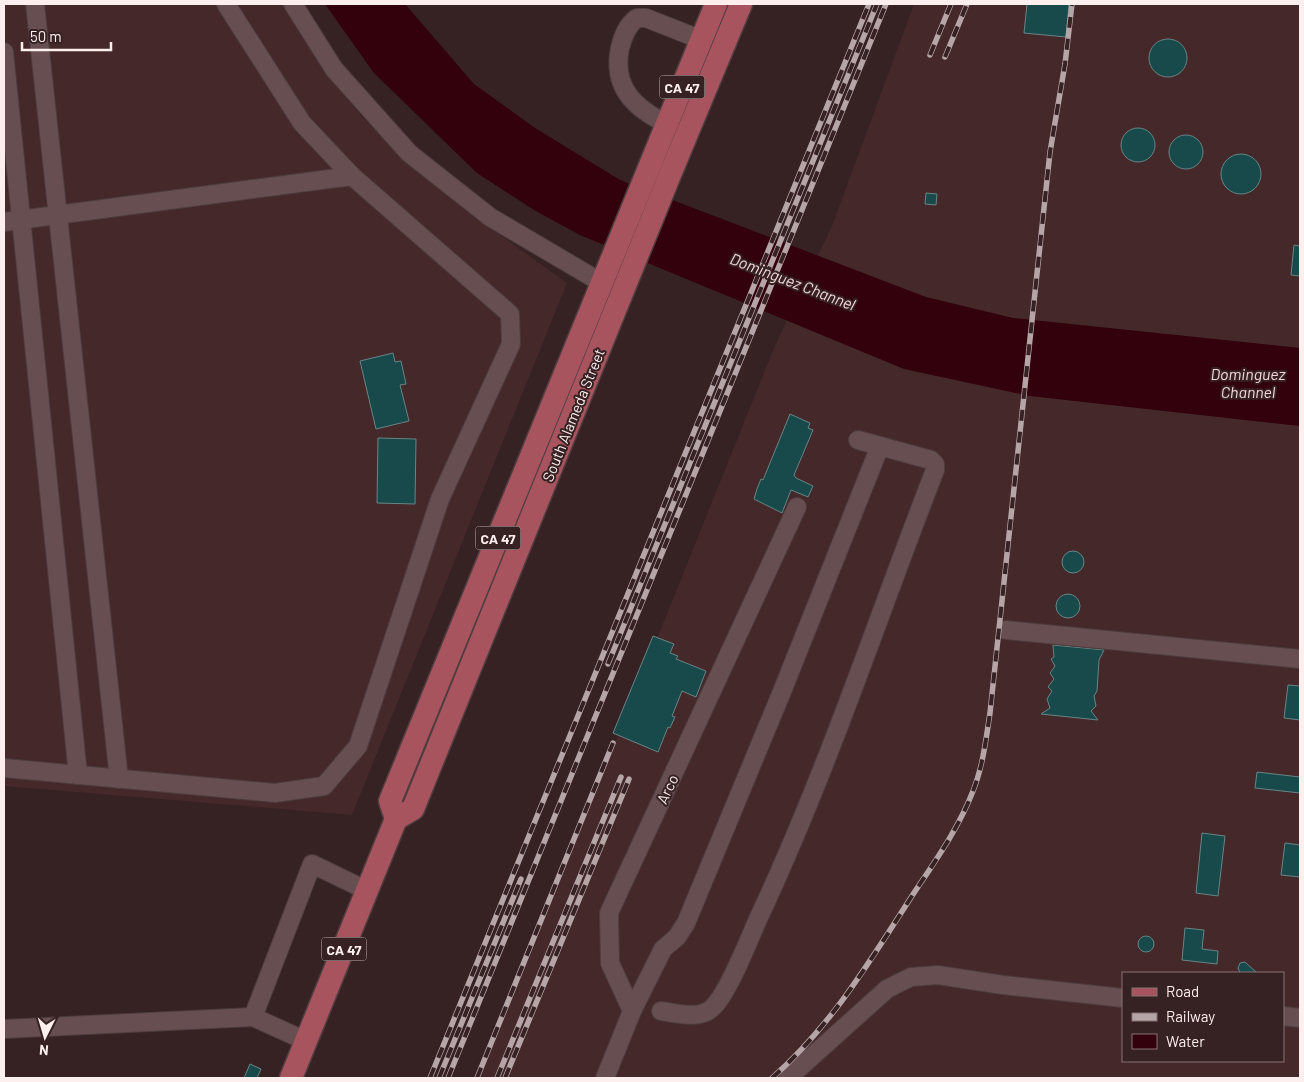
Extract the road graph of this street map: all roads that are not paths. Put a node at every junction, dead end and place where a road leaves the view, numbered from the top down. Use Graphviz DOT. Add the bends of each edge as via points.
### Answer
graph roads {
  1 [pos="35,4"];
  2 [pos="226,4"];
  3 [pos="293,4"];
  4 [pos="716,4"];
  5 [pos="741,4"];
  6 [pos="702,40"];
  7 [pos="4,52"];
  8 [pos="667,124"];
  9 [pos="659,173"];
  10 [pos="352,176"];
  11 [pos="58,216"];
  12 [pos="22,220"];
  13 [pos="4,222"];
  14 [pos="604,279"];
  15 [pos="858,440"];
  16 [pos="880,446"];
  17 [pos="798,507"];
  18 [pos="1006,630"];
  19 [pos="1300,659"];
  20 [pos="4,768"];
  21 [pos="78,775"];
  22 [pos="119,779"];
  23 [pos="396,819"];
  24 [pos="368,891"];
  25 [pos="1122,998"];
  26 [pos="632,1011"];
  27 [pos="661,1011"];
  28 [pos="1284,1016"];
  29 [pos="253,1017"];
  30 [pos="1300,1018"];
  31 [pos="4,1029"];
  32 [pos="306,1042"];
  33 [pos="291,1078"];
  34 [pos="605,1078"];
  35 [pos="788,1078"];
  1 -- 11 [label="lane"];
  2 -- 10 [label="lane" via="302,124"];
  3 -- 14 [label="lane" via="334,69 409,153 490,217"];
  4 -- 6 [label="main road, South Alameda Street / CA 47"];
  5 -- 9 [label="main road, South Alameda Street / CA 47"];
  6 -- 8 [label="main road, South Alameda Street / CA 47"];
  6 -- 8 [label="lane" via="646,18 637,18 627,28 618,61 621,82 644,112"];
  7 -- 12 [label="lane"];
  8 -- 9 [label="main road, South Alameda Street / CA 47"];
  9 -- 14 [label="main road, South Alameda Street / CA 47"];
  9 -- 23 [label="main road, South Alameda Street / CA 47" via="628,279 413,809"];
  10 -- 11 [label="lane"];
  10 -- 22 [label="lane" via="510,314 511,344 440,499 358,746 324,786 275,793"];
  11 -- 12 [label="lane"];
  11 -- 22 [label="lane"];
  12 -- 13 [label="lane"];
  12 -- 21 [label="lane"];
  14 -- 23 [label="main road, South Alameda Street / CA 47" via="390,801"];
  15 -- 16 [label="lane"];
  16 -- 26 [label="lane" via="686,923 663,949"];
  16 -- 27 [label="lane" via="931,460 935,470 843,716 781,870 717,1002 703,1013"];
  17 -- 26 [label="lane, Arco" via="609,913 610,963"];
  18 -- 19 [label="lane"];
  20 -- 21 [label="lane"];
  21 -- 22 [label="lane"];
  23 -- 24 [label="main road, CA 47"];
  24 -- 29 [label="lane" via="312,864"];
  24 -- 32 [label="main road, CA 47"];
  25 -- 35 [label="lane" via="938,975 911,977 887,988"];
  26 -- 34 [label="lane"];
  28 -- 30 [label="lane"];
  29 -- 31 [label="lane"];
  29 -- 32 [label="lane"];
  32 -- 33 [label="main road, CA 47"];
}
